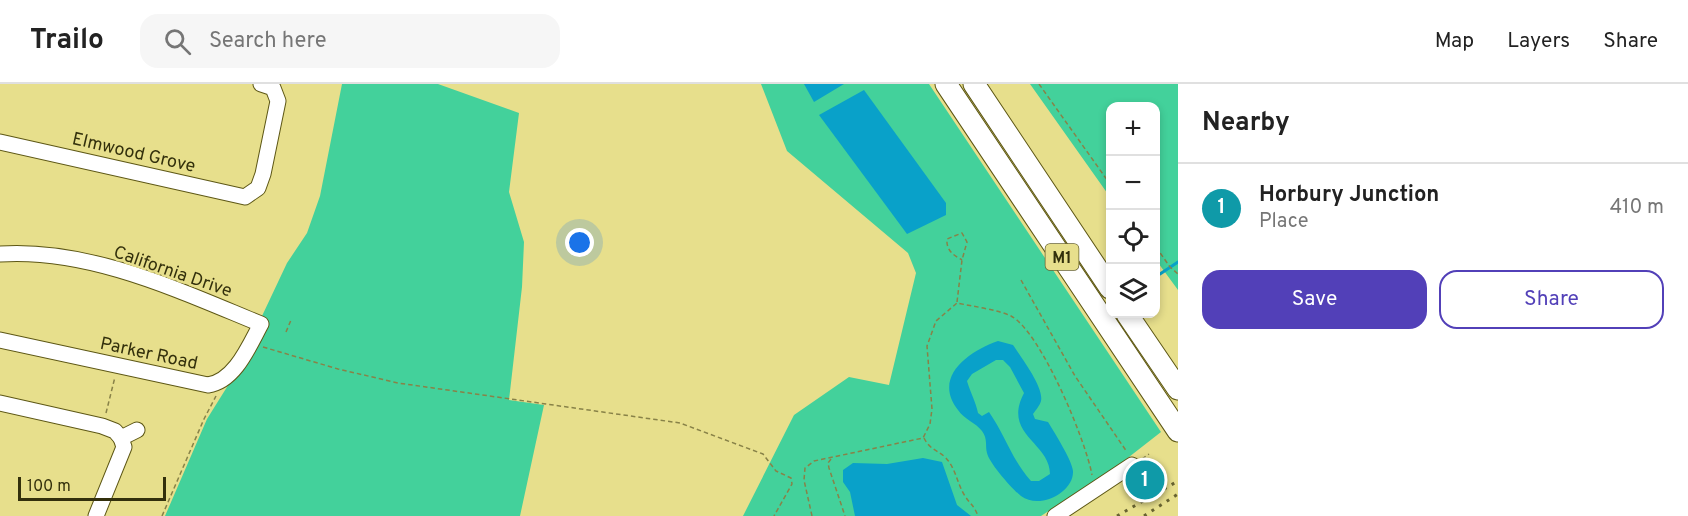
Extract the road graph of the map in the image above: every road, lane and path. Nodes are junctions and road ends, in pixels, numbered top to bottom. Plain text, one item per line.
1 (261, 84) edge
2 (946, 84) edge
3 (974, 84) edge
4 (1039, 84) edge
5 (0, 142) edge
6 (1106, 178) edge
7 (0, 254) edge
8 (1160, 254) edge
9 (962, 260) junction
10 (1178, 274) edge
11 (1021, 280) dead end
12 (1106, 282) edge
13 (957, 303) junction
14 (1130, 318) edge
15 (291, 320) dead end
16 (261, 324) joint
17 (286, 332) dead end
18 (0, 340) edge
19 (250, 344) junction
20 (118, 367) junction
21 (219, 383) junction
22 (1178, 390) edge
23 (0, 404) edge
24 (102, 426) junction
25 (137, 430) dead end
26 (1178, 430) edge
27 (121, 438) junction
28 (924, 438) junction
29 (832, 459) junction
30 (1132, 465) joint
31 (1095, 490) junction
32 (96, 516) edge
33 (162, 516) edge
34 (774, 516) edge
35 (812, 516) edge
36 (845, 516) edge
37 (978, 516) edge
38 (1055, 516) edge

1 - 5 street, Elmwood Grove
2 - 26 highway, M1
3 - 12 highway, M1
4 - 6 path
7 - 16 street, California Drive
8 - 10 path
9 - 9 path
9 - 13 path
11 - 30 path
13 - 28 path
13 - 31 path
14 - 22 highway
15 - 17 path
16 - 19 street, Parker Road
18 - 20 street, Parker Road
19 - 21 street, Parker Road
19 - 34 path
20 - 21 street, Parker Road
20 - 24 path
21 - 33 path
23 - 24 street
24 - 27 street
25 - 27 street
27 - 32 street
28 - 29 path
28 - 37 path
29 - 35 path
29 - 36 path
30 - 31 street
31 - 38 street

